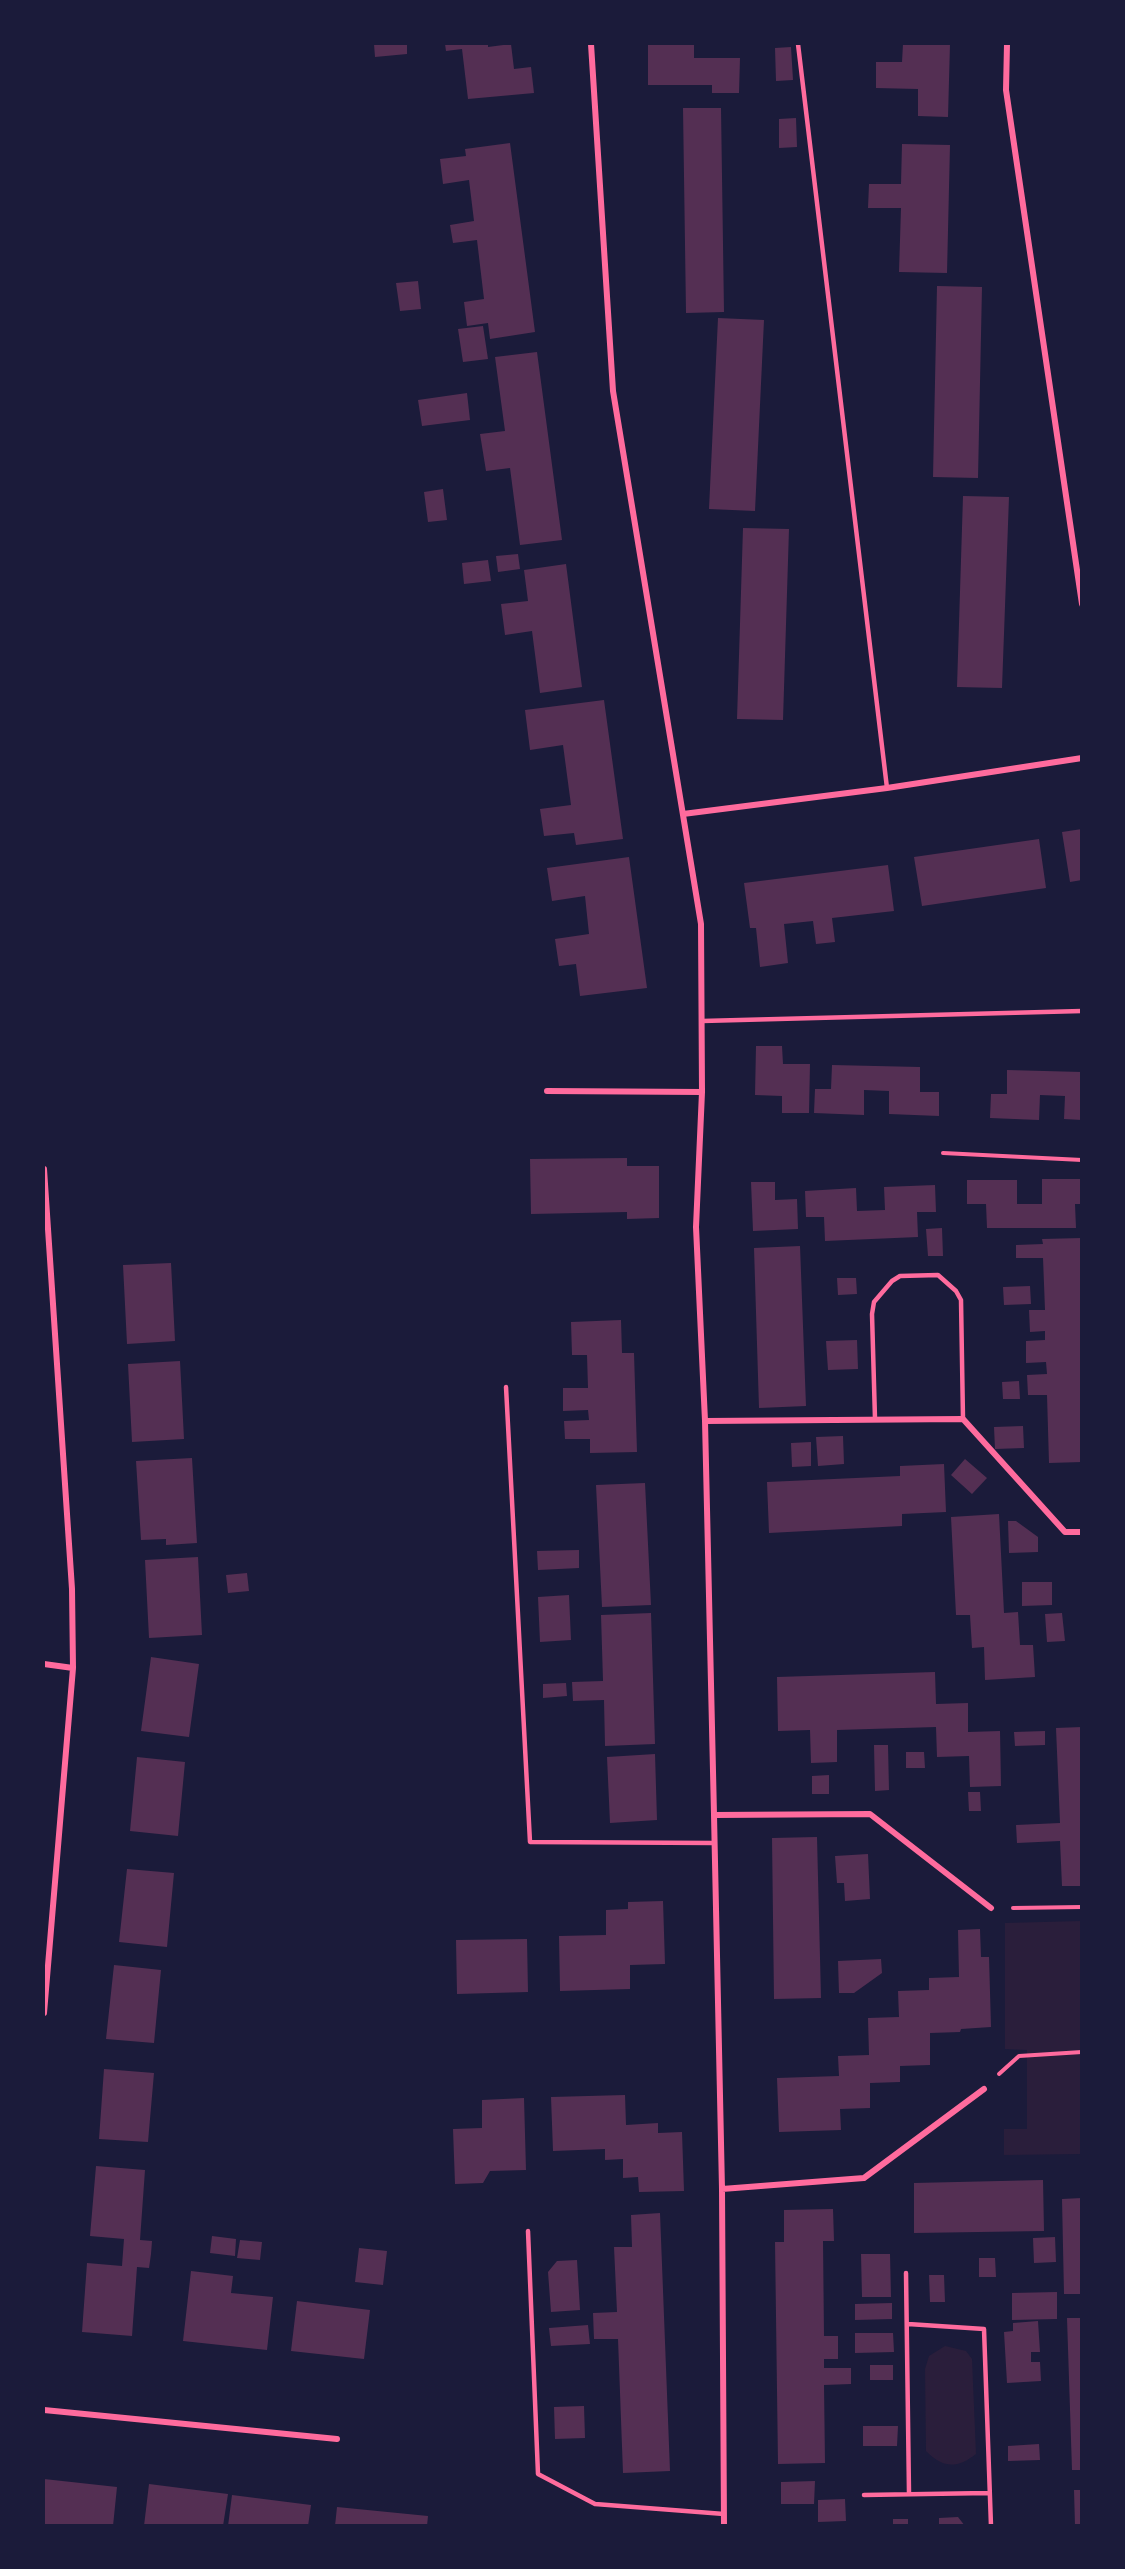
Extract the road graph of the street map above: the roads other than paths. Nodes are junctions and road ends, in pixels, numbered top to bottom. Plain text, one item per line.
1 (591, 44) edge
2 (798, 44) edge
3 (1007, 44) edge
4 (1082, 604) edge
5 (1082, 758) edge
6 (887, 788) junction
7 (683, 814) junction
8 (1082, 1011) edge
9 (702, 1021) junction
10 (547, 1091) dead end
11 (702, 1092) junction
12 (44, 1168) edge
13 (506, 1387) dead end
14 (875, 1419) junction
15 (963, 1419) junction
16 (705, 1421) junction
17 (1082, 1532) edge
18 (44, 1664) edge
19 (73, 1668) junction
20 (714, 1815) junction
21 (714, 1843) junction
22 (991, 1908) road end
23 (44, 2013) edge
24 (984, 2089) road end
25 (722, 2189) junction
26 (528, 2231) dead end
27 (906, 2273) dead end
28 (908, 2324) junction
29 (44, 2410) edge
30 (337, 2439) dead end
31 (909, 2493) junction
32 (988, 2493) junction
33 (864, 2495) dead end
34 (724, 2514) junction
35 (724, 2526) edge
36 (991, 2526) edge

1 - 7 street
2 - 6 lane
3 - 4 street
5 - 6 street
6 - 7 street
7 - 9 street
8 - 9 lane
9 - 11 street
10 - 11 street
11 - 16 street
12 - 19 street
13 - 21 lane
14 - 15 street
14 - 15 lane
14 - 16 street
15 - 17 street
16 - 20 street
18 - 19 street
19 - 23 street
20 - 21 street
20 - 22 street
21 - 25 street
24 - 25 street
25 - 34 street
26 - 34 lane
27 - 28 lane
28 - 31 lane
28 - 32 lane
29 - 30 street
31 - 32 lane
31 - 33 lane
32 - 36 lane
34 - 35 street

